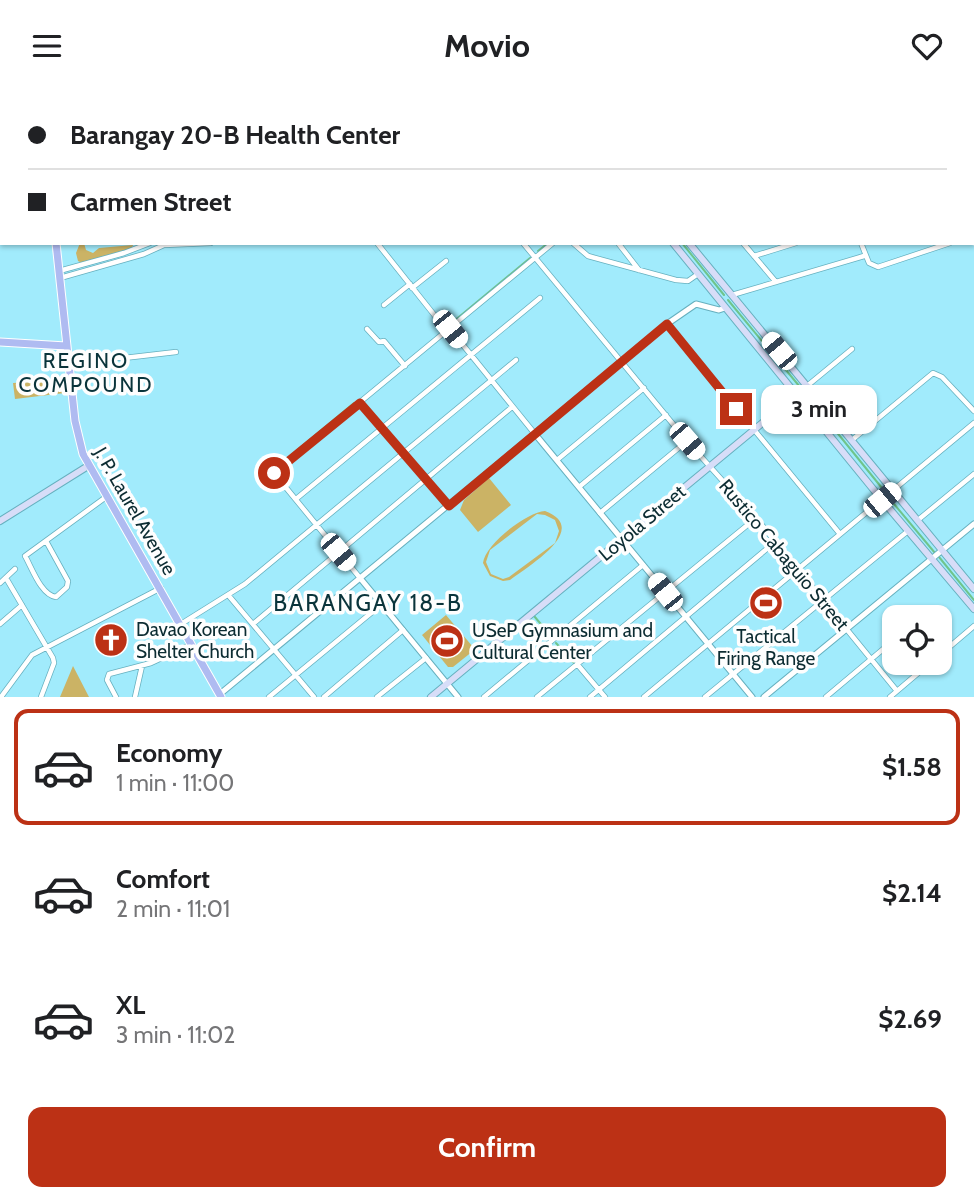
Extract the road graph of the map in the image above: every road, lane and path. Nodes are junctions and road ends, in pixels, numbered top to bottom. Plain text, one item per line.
1 (56, 245) edge
2 (145, 245) edge
3 (180, 245) edge
4 (379, 245) edge
5 (525, 245) edge
6 (551, 245) edge
7 (575, 245) edge
8 (620, 245) edge
9 (675, 245) edge
10 (691, 245) edge
11 (745, 245) edge
12 (790, 245) edge
13 (861, 245) edge
14 (944, 245) edge
15 (754, 256) junction
16 (864, 256) junction
17 (535, 258) junction
18 (446, 261) dead end
19 (639, 270) junction
20 (60, 274) junction
21 (698, 274) junction
22 (776, 282) junction
23 (411, 286) junction
24 (732, 295) junction
25 (540, 298) dead end
26 (384, 305) dead end
27 (725, 308) junction
28 (667, 324) junction
29 (367, 329) dead end
30 (449, 330) junction
31 (0, 342) edge
32 (66, 346) junction
33 (852, 349) dead end
34 (176, 352) dead end
35 (471, 356) junction
36 (68, 357) junction
37 (516, 360) dead end
38 (622, 362) junction
39 (405, 366) junction
40 (491, 381) junction
41 (807, 386) junction
42 (644, 388) junction
43 (797, 394) junction
44 (360, 403) junction
45 (512, 407) junction
46 (974, 411) edge
47 (666, 415) junction
48 (974, 423) edge
49 (382, 428) junction
50 (754, 431) junction
51 (536, 434) junction
52 (852, 440) junction
53 (687, 441) junction
54 (404, 454) junction
55 (557, 460) junction
56 (88, 466) junction
57 (710, 467) junction
58 (974, 474) edge
59 (426, 479) junction
60 (579, 487) junction
61 (894, 490) junction
62 (106, 498) junction
63 (296, 499) junction
64 (882, 500) junction
65 (449, 506) junction
66 (600, 513) junction
67 (756, 518) junction
68 (919, 520) junction
69 (0, 521) edge
70 (974, 524) edge
71 (317, 525) junction
72 (908, 531) junction
73 (840, 534) junction
74 (622, 539) junction
75 (46, 541) junction
76 (775, 542) junction
77 (943, 550) junction
78 (338, 552) junction
79 (932, 559) junction
80 (643, 565) junction
81 (15, 569) dead end
82 (797, 569) junction
83 (6, 578) junction
84 (360, 578) junction
85 (0, 583) edge
86 (160, 588) junction
87 (974, 589) edge
88 (665, 592) junction
89 (229, 596) junction
90 (824, 601) junction
91 (382, 604) junction
92 (22, 605) junction
93 (974, 609) edge
94 (686, 617) junction
95 (0, 624) edge
96 (181, 624) junction
97 (254, 624) junction
98 (974, 626) edge
99 (846, 629) junction
100 (403, 630) junction
101 (192, 644) junction
102 (708, 644) junction
103 (952, 645) edge
104 (47, 647) junction
105 (274, 648) junction
106 (882, 650) edge
107 (426, 658) junction
108 (870, 659) junction
109 (577, 664) junction
110 (142, 666) junction
111 (733, 674) junction
112 (296, 675) junction
113 (916, 675) edge
114 (447, 684) junction
115 (599, 690) junction
116 (897, 691) junction
117 (220, 695) edge
118 (1, 697) edge
119 (41, 697) edge
120 (116, 697) edge
121 (135, 697) edge
122 (269, 697) edge
123 (314, 697) edge
124 (324, 697) edge
125 (377, 697) edge
126 (431, 697) edge
127 (458, 697) edge
128 (484, 697) edge
129 (537, 697) edge
130 (590, 697) edge
131 (605, 697) edge
132 (644, 697) edge
133 (705, 697) edge
134 (752, 697) edge
135 (764, 697) edge
136 (826, 697) edge
137 (890, 697) edge

1 - 20 main road, J. P. Laurel Avenue
2 - 20 street
3 - 20 street
4 - 23 street
5 - 17 street, Rustico Cabaguio Street
6 - 17 street
7 - 19 street
8 - 19 street
9 - 21 main road
10 - 24 main road
11 - 15 street
12 - 15 street
13 - 16 street
14 - 16 street
15 - 22 street
16 - 22 street
17 - 30 street
17 - 38 street, Rustico Cabaguio Street
18 - 23 street
19 - 21 street
20 - 32 main road, J. P. Laurel Avenue
21 - 27 main road
22 - 24 street
23 - 26 street
23 - 30 street
24 - 41 main road
25 - 35 street
27 - 28 street
27 - 43 main road
28 - 38 street
28 - 50 street
29 - 39 street
30 - 35 street
30 - 39 street
31 - 32 main road
32 - 36 main road, J. P. Laurel Avenue
33 - 41 street, Loyola Street
34 - 36 street
35 - 40 street
35 - 49 street
36 - 56 main road, J. P. Laurel Avenue
37 - 40 street
38 - 42 street, Rustico Cabaguio Street
38 - 51 street
39 - 44 street
40 - 45 street
40 - 54 street
41 - 43 main road, Loyola Street
41 - 52 main road
42 - 47 street, Rustico Cabaguio Street
42 - 55 street
43 - 50 main road, Loyola Street
43 - 64 main road
44 - 49 street
44 - 63 street
45 - 51 street
45 - 59 street
46 - 52 street
47 - 53 street, Rustico Cabaguio Street
47 - 60 street
48 - 61 street
49 - 54 street
49 - 63 street
50 - 57 main road, Loyola Street
50 - 73 street
51 - 55 street
51 - 65 street
52 - 61 main road
53 - 57 street, Rustico Cabaguio Street
53 - 66 street
54 - 59 street
54 - 71 street
55 - 60 street
56 - 62 main road, J. P. Laurel Avenue
56 - 69 main road
57 - 67 street, Rustico Cabaguio Street
57 - 74 main road, Loyola Street
58 - 68 street
59 - 65 street
59 - 78 street
60 - 66 street
61 - 64 street
61 - 68 main road
62 - 75 street
62 - 86 main road, J. P. Laurel Avenue
63 - 71 street
64 - 72 main road
64 - 73 street
65 - 84 street
66 - 74 street
67 - 76 street, Rustico Cabaguio Street
67 - 88 street
68 - 77 main road
70 - 77 street
71 - 78 street
71 - 89 street
72 - 79 main road
72 - 90 street
73 - 82 street
74 - 80 street
74 - 114 main road, Loyola Street
75 - 75 street
76 - 82 street, Rustico Cabaguio Street
76 - 94 street
77 - 79 street
77 - 87 main road
78 - 84 street
78 - 97 street
79 - 93 main road
79 - 99 street
80 - 88 street
80 - 128 street
81 - 83 street
82 - 90 street, Rustico Cabaguio Street
82 - 102 street
83 - 85 street
83 - 92 street
84 - 91 street
84 - 105 street
86 - 96 main road, J. P. Laurel Avenue
86 - 104 street
88 - 94 street
88 - 109 street
89 - 96 street
89 - 97 street
90 - 99 street, Rustico Cabaguio Street
90 - 111 street
91 - 100 street
91 - 112 street
92 - 95 street
92 - 104 street
94 - 102 street
94 - 115 street
96 - 101 main road, J. P. Laurel Avenue
97 - 105 street
98 - 103 street
99 - 108 street, Rustico Cabaguio Street
99 - 135 street
100 - 107 street
100 - 124 street
101 - 110 street
101 - 117 main road, J. P. Laurel Avenue
102 - 111 street
102 - 132 street
104 - 118 street
104 - 119 street
105 - 112 street
105 - 117 street
106 - 108 street
107 - 114 street
107 - 125 street
108 - 116 street, Rustico Cabaguio Street
108 - 136 street
109 - 115 street
109 - 129 street
110 - 120 street
110 - 121 street
111 - 133 street
111 - 134 street
112 - 122 street
112 - 123 street
113 - 116 street
114 - 126 main road, Loyola Street
114 - 127 street
115 - 130 street
115 - 131 street
116 - 137 street

